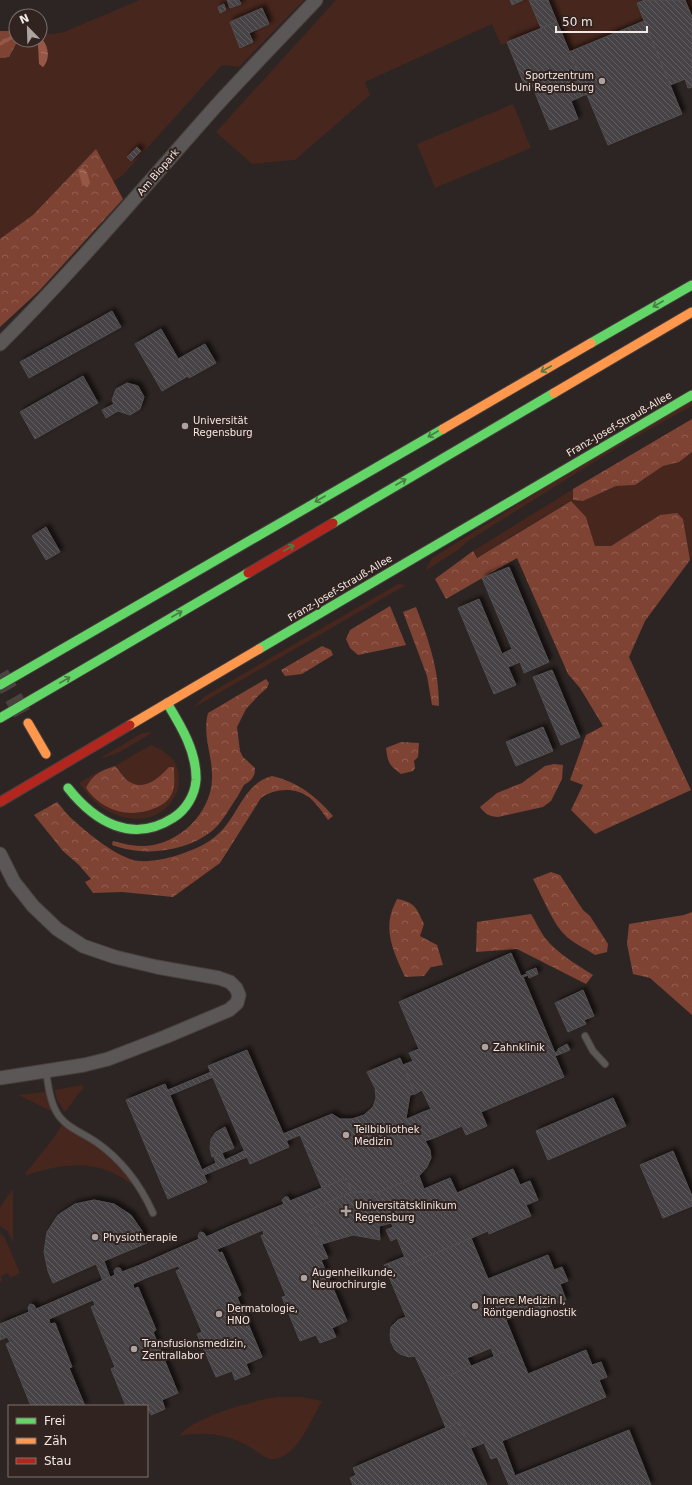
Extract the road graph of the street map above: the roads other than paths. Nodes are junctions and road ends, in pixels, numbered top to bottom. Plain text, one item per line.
1 (316, 0) edge
2 (692, 285) edge
3 (692, 312) edge
4 (0, 344) edge
5 (692, 395) edge
6 (0, 685) edge
7 (167, 703) junction
8 (0, 718) edge
9 (28, 723) tunnel mouth
10 (46, 754) dead end
11 (68, 788) dead end
12 (0, 802) edge
13 (0, 854) edge
14 (585, 1036) dead end
15 (605, 1064) dead end
16 (46, 1071) junction
17 (0, 1078) edge
18 (153, 1213) dead end

1 - 4 street, Am Biopark
2 -> 6 main road
8 -> 3 main road
5 - 7 main road, Franz-Josef-Strauß-Allee
7 - 11 main road
7 - 12 main road, Franz-Josef-Strauß-Allee
9 - 10 main road
13 - 16 street
14 - 15 lane
16 - 17 street
16 - 18 lane

